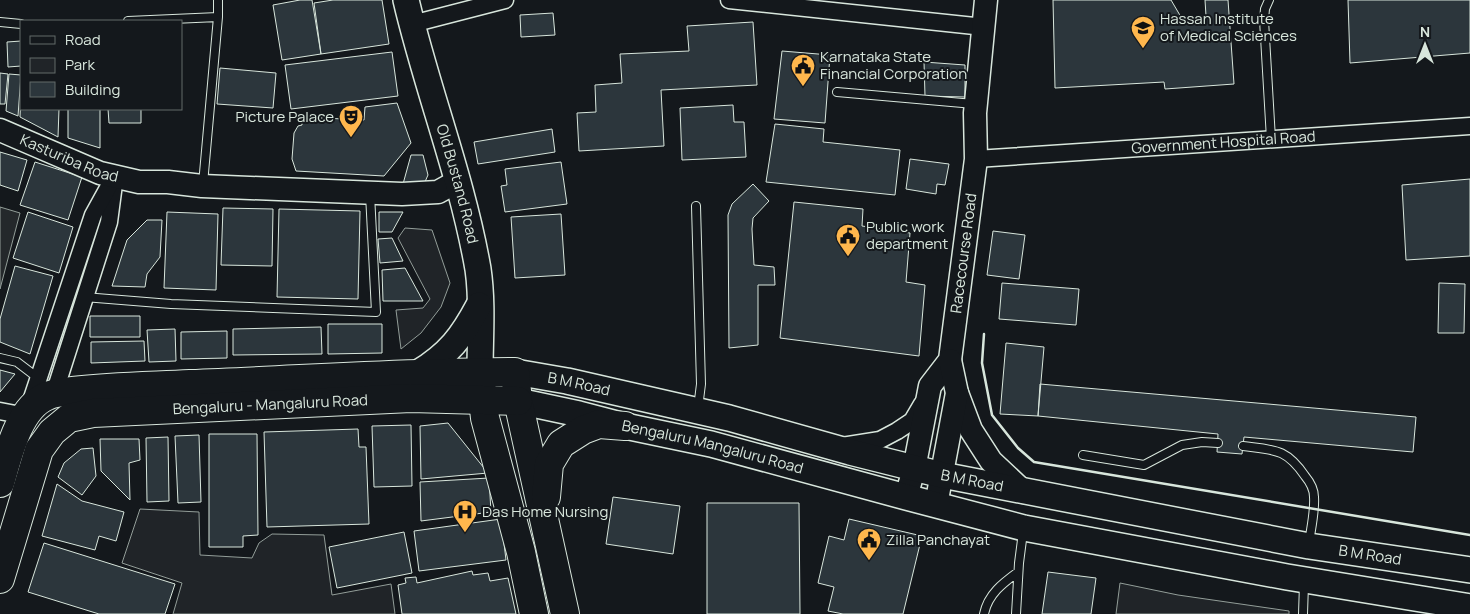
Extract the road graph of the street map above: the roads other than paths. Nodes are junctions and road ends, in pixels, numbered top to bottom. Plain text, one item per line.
1 (218, 0) edge
2 (406, 0) edge
3 (505, 0) edge
4 (729, 0) edge
5 (986, 0) edge
6 (1269, 0) edge
7 (218, 17) junction
8 (150, 20) edge
9 (0, 22) edge
10 (20, 24) edge
11 (412, 24) junction
12 (984, 27) junction
13 (837, 92) dead end
14 (976, 104) junction
15 (1470, 126) edge
16 (0, 130) edge
17 (1271, 139) junction
18 (976, 159) junction
19 (114, 177) junction
20 (458, 181) junction
21 (202, 186) junction
22 (370, 194) junction
23 (696, 206) dead end
24 (84, 297) junction
25 (480, 302) junction
26 (0, 358) edge
27 (950, 360) junction
28 (480, 372) junction
29 (515, 372) junction
30 (418, 373) junction
31 (46, 386) junction
32 (930, 386) junction
33 (957, 393) junction
34 (482, 400) junction
35 (518, 401) junction
36 (698, 411) junction
37 (14, 420) edge
38 (625, 426) junction
39 (52, 432) junction
40 (1218, 443) dead end
41 (1243, 446) dead end
42 (834, 448) junction
43 (1083, 455) dead end
44 (914, 469) junction
45 (942, 475) junction
46 (0, 483) edge
47 (1024, 492) junction
48 (906, 497) junction
49 (936, 504) junction
50 (1024, 528) junction
51 (546, 530) junction
52 (1301, 544) junction
53 (1470, 570) edge
54 (1018, 572) junction
55 (0, 578) edge
56 (1296, 579) junction
57 (1468, 608) edge
58 (534, 614) edge
59 (565, 614) edge
60 (984, 614) edge
61 (1016, 614) edge
62 (1303, 614) edge

1 - 7 lane
2 - 11 main road, Old Bustand Road
3 - 11 street
4 - 12 street
5 - 12 street, Racecourse Road
6 - 17 lane
7 - 8 lane
7 - 21 lane
9 - 10 lane
11 - 20 main road, Old Bustand Road
12 - 14 street, Racecourse Road
13 - 14 lane
14 - 18 street, Racecourse Road
15 - 17 street, Government Hospital Road
16 - 19 street, Kasturiba Road
17 - 18 street, Government Hospital Road
18 - 27 street, Racecourse Road
19 - 21 street, Kasturiba Road
19 - 24 street
19 - 31 street
20 - 22 street, Kasturiba Road
20 - 25 main road, Old Bustand Road
21 - 22 street, Kasturiba Road
22 - 24 lane
23 - 36 lane
24 - 31 street
25 - 28 main road, Old Bustand Road
25 - 30 main road
26 - 31 lane
27 - 32 street
27 - 33 street
28 - 29 highway, B M Road
28 - 30 highway, Bengaluru - Mangaluru Road
28 - 34 highway
29 - 35 highway
29 - 36 main road, B M Road
30 - 31 highway, Bengaluru - Mangaluru Road
31 - 37 highway
32 - 42 street
32 - 44 street
33 - 45 street
33 - 47 street
34 - 35 highway, Bengaluru - Mangaluru Road
34 - 39 highway, Bengaluru - Mangaluru Road
34 - 58 highway
35 - 38 main road, Bengaluru Mangaluru Road
35 - 51 highway
36 - 42 main road, B M Road
37 - 39 highway
37 - 46 highway
38 - 48 main road, Bengaluru Mangaluru Road
38 - 51 highway
39 - 55 highway, Bengaluru - Mangaluru Road
40 - 43 lane
41 - 52 lane
42 - 44 main road, B M Road
44 - 45 main road, B M Road
44 - 48 street
45 - 47 main road, B M Road
45 - 49 street
47 - 52 main road, B M Road
48 - 49 main road, B M Road
49 - 50 main road, B M Road
50 - 54 lane
50 - 56 main road, B M Road
51 - 59 highway
52 - 53 main road, B M Road
52 - 56 main road
54 - 60 lane
54 - 61 lane
56 - 57 main road, B M Road
56 - 62 lane

